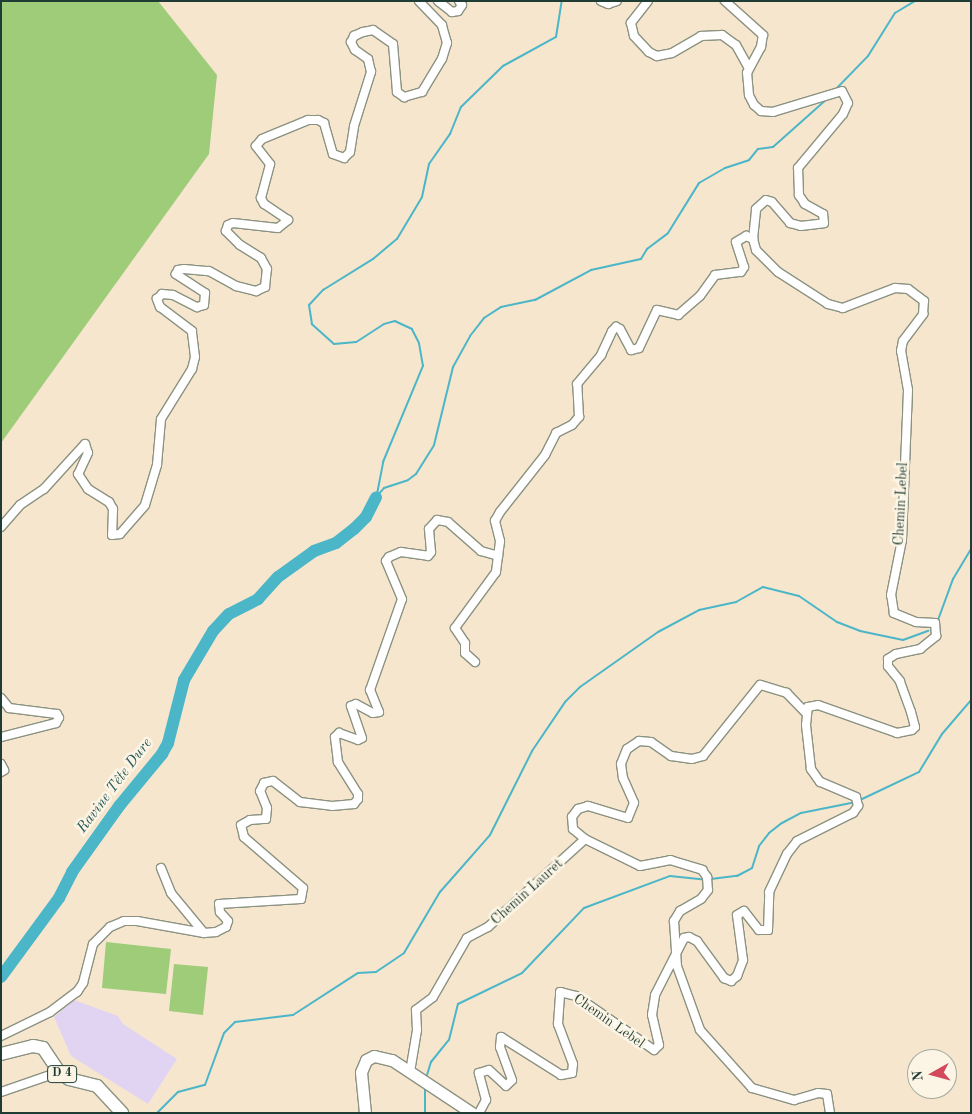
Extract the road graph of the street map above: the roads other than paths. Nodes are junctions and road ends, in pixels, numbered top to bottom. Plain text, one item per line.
1 (419, 1) edge
2 (438, 1) edge
3 (459, 1) edge
4 (601, 1) edge
5 (617, 1) edge
6 (648, 1) edge
7 (726, 1) edge
8 (749, 68) junction
9 (753, 239) junction
10 (1, 527) edge
11 (498, 556) junction
12 (475, 662) dead end
13 (1, 698) edge
14 (806, 713) junction
15 (1, 737) edge
16 (1, 764) edge
17 (1, 772) edge
18 (585, 839) junction
19 (162, 868) dead end
20 (204, 933) junction
21 (674, 954) junction
22 (1, 1036) edge
23 (1, 1054) edge
24 (59, 1072) junction
25 (410, 1072) junction
26 (1, 1092) edge
27 (122, 1113) edge
28 (365, 1113) edge
29 (472, 1113) edge
30 (479, 1113) edge
31 (830, 1113) edge

1 - 10 street
2 - 3 street
4 - 5 street
6 - 8 street
7 - 8 street
8 - 9 street
9 - 11 street
9 - 14 street, Chemin Lebel
11 - 12 street
11 - 20 street
13 - 15 street
14 - 18 street
14 - 21 street, Chemin Lebel
16 - 17 street
18 - 21 street
18 - 25 street, Chemin Lauret
19 - 20 street
20 - 22 street
21 - 30 street, Chemin Lebel
21 - 31 street
23 - 24 main road, D 4
24 - 26 street
24 - 27 main road, D 4
25 - 28 main road
25 - 29 main road

